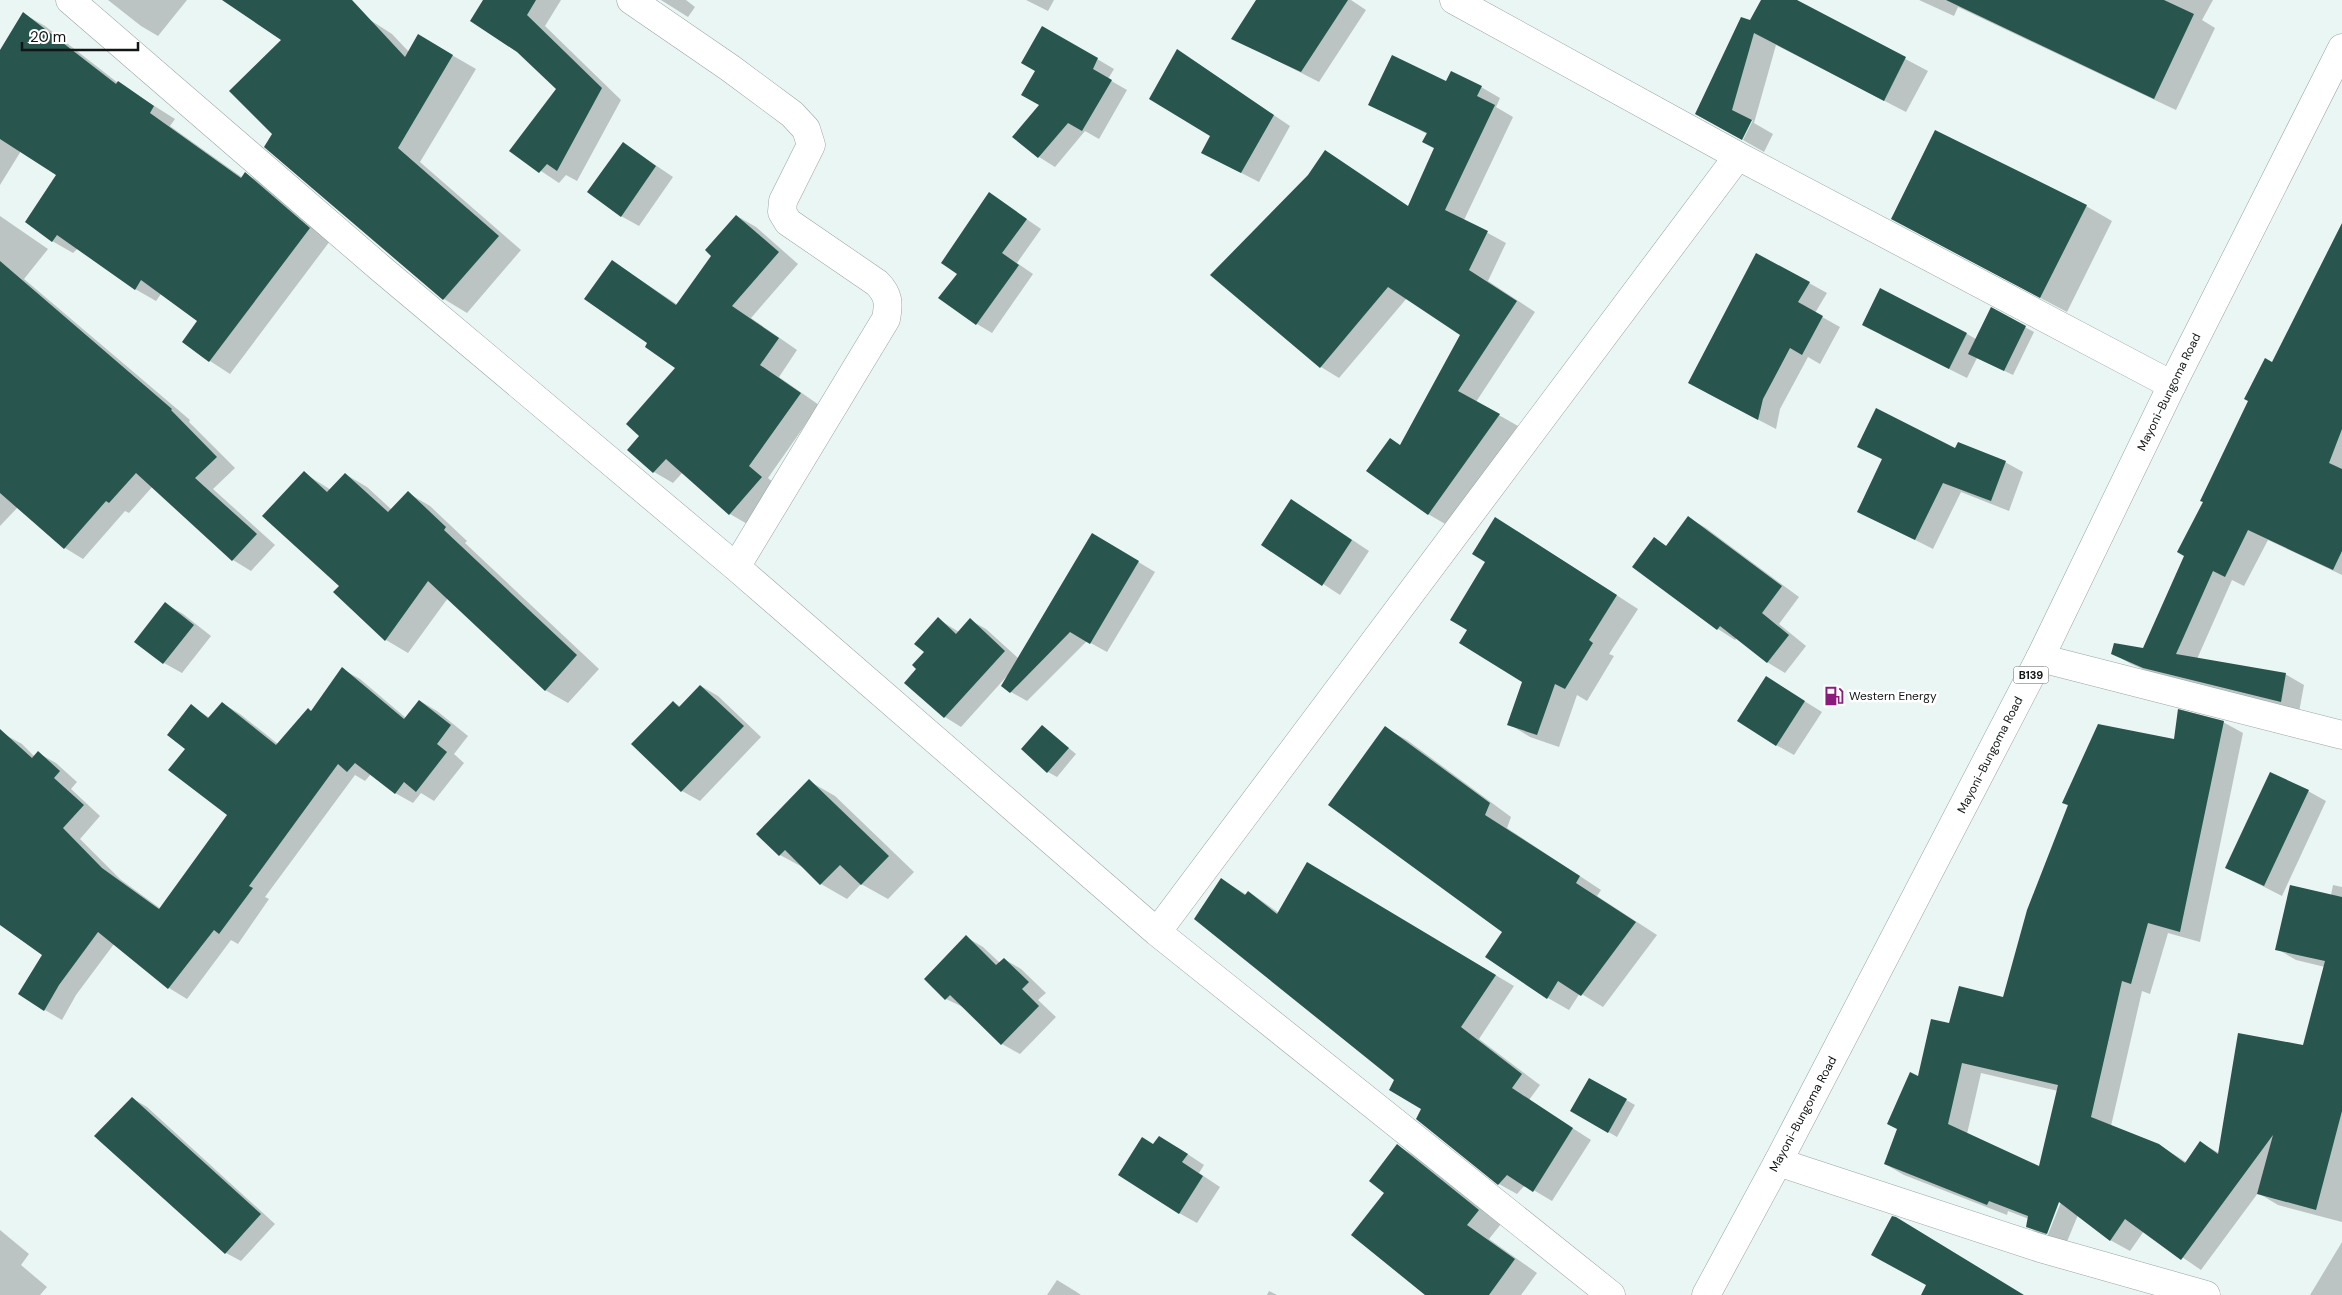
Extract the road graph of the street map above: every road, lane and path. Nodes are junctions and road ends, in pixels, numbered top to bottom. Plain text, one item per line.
1 (70, 0) edge
2 (631, 0) edge
3 (1454, 0) edge
4 (2342, 48) edge
5 (1738, 156) junction
6 (2172, 385) junction
7 (736, 567) junction
8 (2040, 658) junction
9 (2342, 735) edge
10 (1157, 932) junction
11 (1778, 1162) junction
12 (1611, 1295) edge
13 (1706, 1295) edge
14 (2206, 1295) edge

1 - 7 street
2 - 7 street
3 - 5 street
4 - 6 street, Mayoni-Bungoma Road / B139
5 - 6 street
5 - 10 street
6 - 8 street, Mayoni-Bungoma Road / B139
7 - 10 street
8 - 9 street
8 - 11 street, Mayoni-Bungoma Road / B139
10 - 12 street
11 - 13 street, Mayoni-Bungoma Road / B139
11 - 14 street

